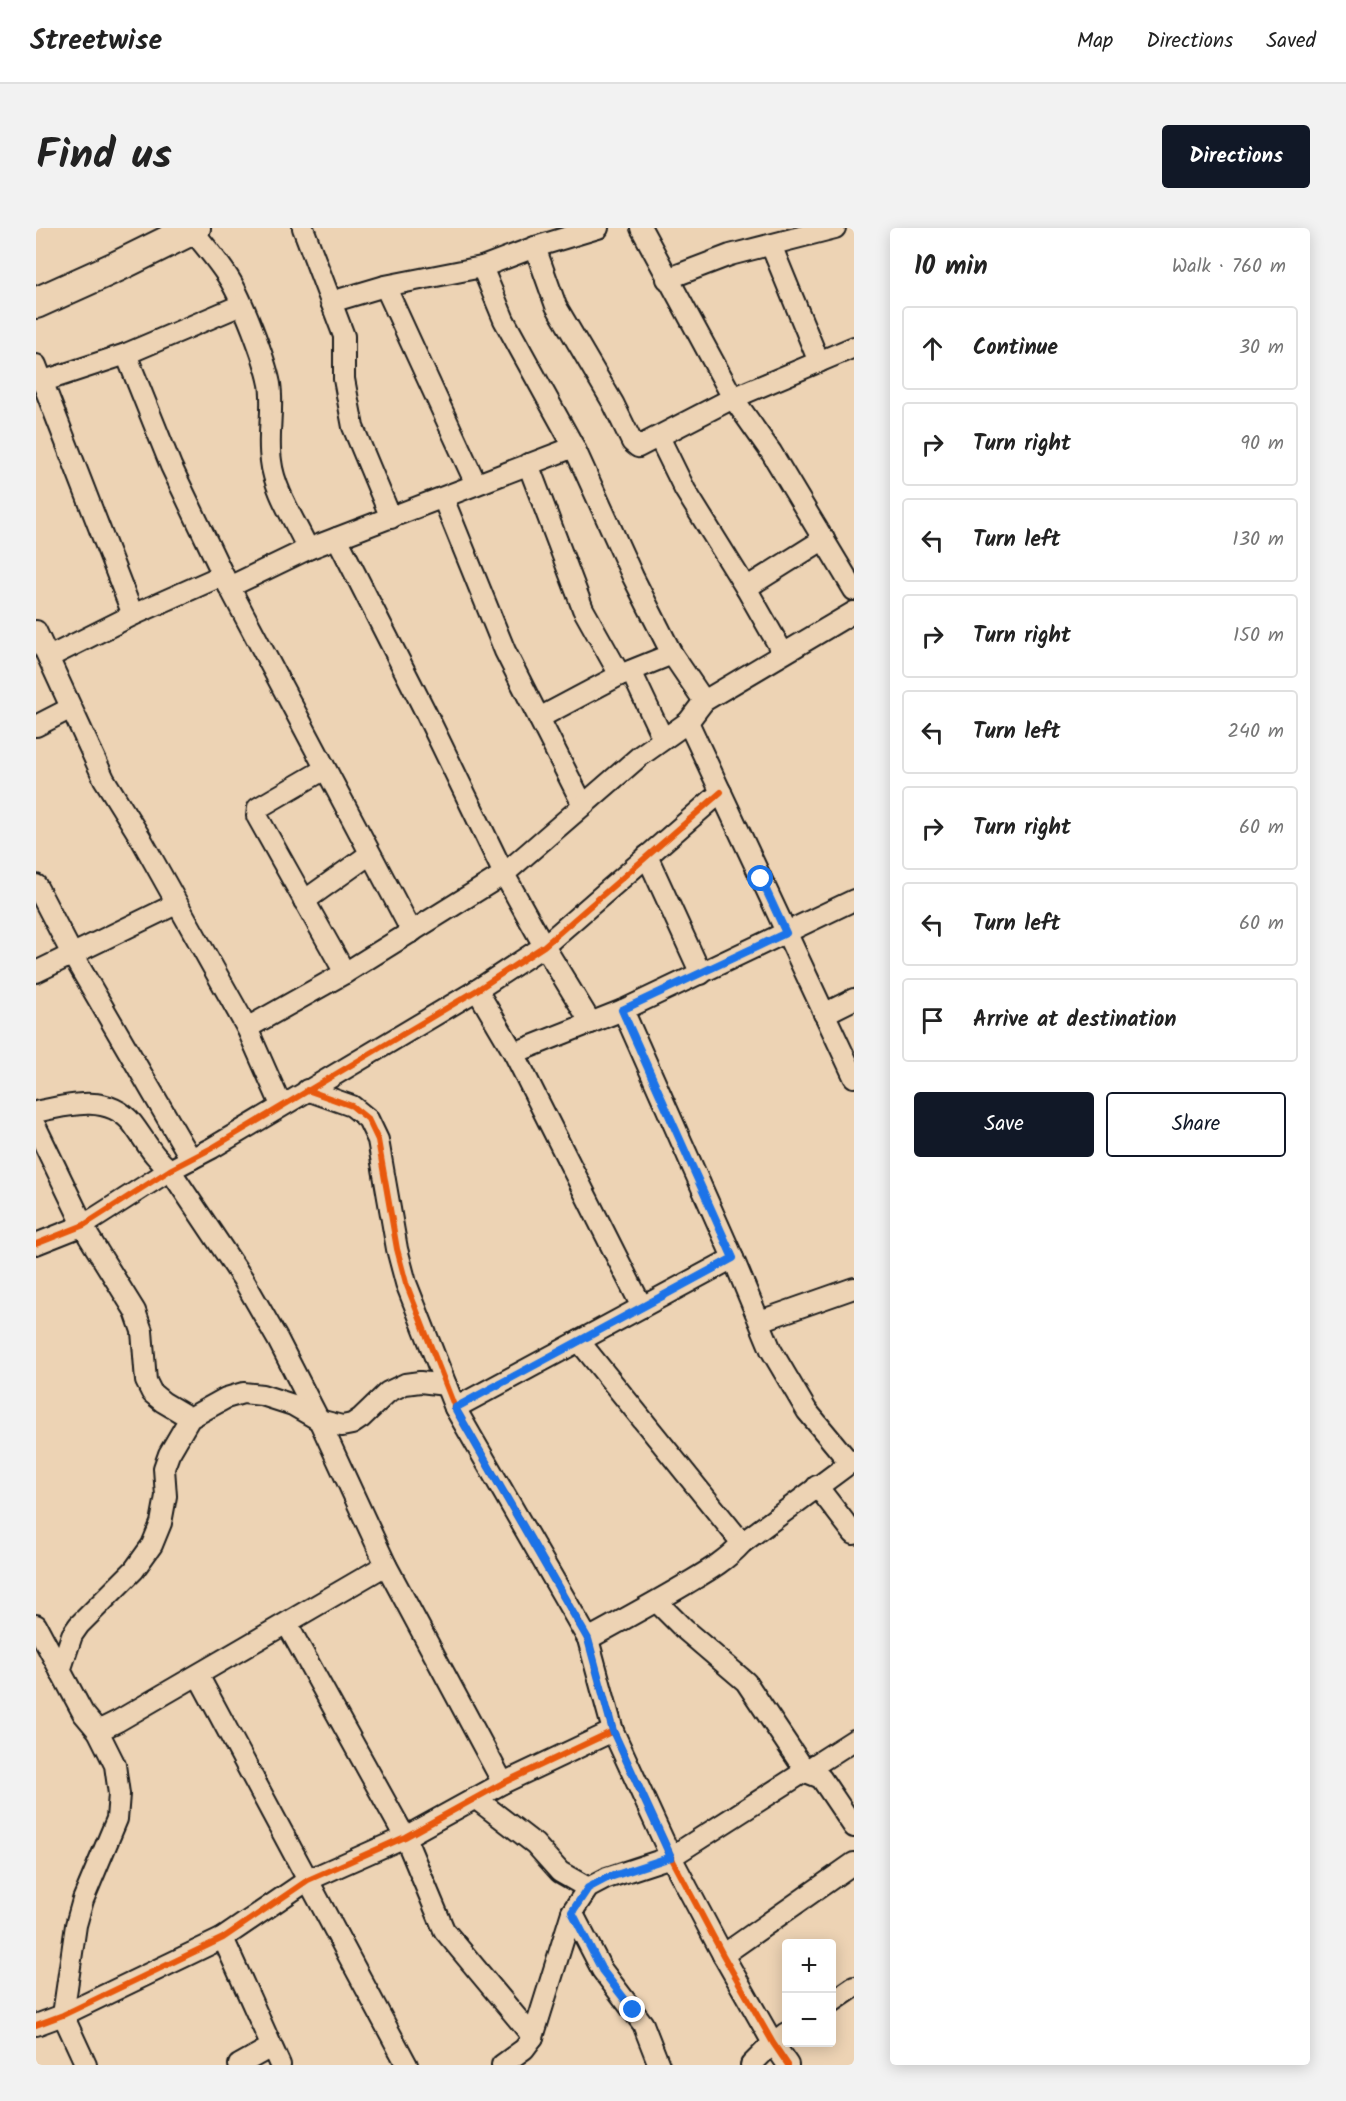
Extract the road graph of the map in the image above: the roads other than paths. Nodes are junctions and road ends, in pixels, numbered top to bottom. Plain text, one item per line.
1 (303, 228) edge
2 (598, 228) edge
3 (641, 228) edge
4 (835, 228) edge
5 (194, 229) edge
6 (771, 245) junction
7 (535, 247) junction
8 (482, 267) junction
9 (667, 279) junction
10 (385, 286) junction
11 (331, 302) junction
12 (36, 303) edge
13 (242, 305) junction
14 (854, 347) edge
15 (126, 354) junction
16 (819, 362) junction
17 (39, 374) edge
18 (733, 398) junction
19 (659, 437) junction
20 (574, 447) junction
21 (528, 464) junction
22 (477, 484) junction
23 (443, 498) junction
24 (391, 518) junction
25 (337, 538) junction
26 (824, 539) junction
27 (308, 549) junction
28 (226, 581) junction
29 (746, 588) junction
30 (854, 590) edge
31 (854, 612) edge
32 (133, 615) junction
33 (36, 631) edge
34 (783, 653) junction
35 (672, 654) junction
36 (49, 657) junction
37 (625, 673) junction
38 (704, 701) junction
39 (71, 708) junction
40 (539, 718) junction
41 (688, 722) junction
42 (36, 726) edge
43 (663, 739) junction
44 (325, 769) junction
45 (721, 792) junction
46 (583, 805) junction
47 (370, 854) junction
48 (647, 856) junction
49 (504, 874) junction
50 (36, 885) edge
51 (854, 900) edge
52 (303, 901) junction
53 (176, 904) junction
54 (412, 932) junction
55 (786, 933) junction
56 (544, 946) junction
57 (72, 954) junction
58 (36, 972) edge
59 (345, 973) junction
60 (701, 974) junction
61 (477, 990) junction
62 (854, 999) edge
63 (622, 1010) junction
64 (824, 1014) junction
65 (591, 1023) junction
66 (247, 1028) junction
67 (514, 1053) junction
68 (854, 1077) edge
69 (307, 1090) junction
70 (282, 1105) junction
71 (36, 1112) edge
72 (36, 1127) edge
73 (191, 1159) junction
74 (170, 1170) junction
75 (84, 1225) junction
76 (36, 1244) edge
77 (733, 1258) junction
78 (854, 1288) edge
79 (642, 1307) junction
80 (759, 1321) junction
81 (579, 1341) junction
82 (446, 1385) junction
83 (455, 1408) junction
84 (190, 1418) junction
85 (319, 1420) junction
86 (852, 1461) edge
87 (817, 1486) junction
88 (854, 1534) edge
89 (742, 1543) junction
90 (386, 1565) junction
91 (657, 1602) junction
92 (287, 1624) junction
93 (36, 1625) edge
94 (588, 1639) junction
95 (60, 1671) junction
96 (198, 1675) junction
97 (98, 1731) junction
98 (613, 1731) junction
99 (854, 1740) edge
100 (806, 1772) junction
101 (503, 1783) junction
102 (475, 1798) junction
103 (854, 1827) edge
104 (405, 1837) junction
105 (671, 1857) junction
106 (854, 1863) edge
107 (308, 1880) junction
108 (588, 1888) junction
109 (572, 1912) junction
110 (223, 1938) junction
111 (723, 1954) junction
112 (854, 1987) edge
113 (836, 1999) edge
114 (63, 2015) junction
115 (36, 2025) edge
116 (533, 2037) junction
117 (780, 2038) edge
118 (272, 2047) junction
119 (86, 2065) edge
120 (239, 2065) edge
121 (280, 2065) edge
122 (407, 2065) edge
123 (502, 2065) edge
124 (659, 2065) edge
125 (750, 2065) edge
126 (788, 2065) edge

1 - 11 street
2 - 7 street
3 - 9 street
4 - 6 street
5 - 12 highway
5 - 13 street
6 - 9 street
6 - 16 street
7 - 8 street
7 - 19 street
8 - 10 street
8 - 20 street
9 - 18 street
10 - 11 street
10 - 22 street
11 - 24 street
13 - 15 street
13 - 27 street
14 - 16 street
15 - 17 street
15 - 28 street
16 - 18 street
17 - 32 street
18 - 19 street
18 - 26 street
19 - 29 street
20 - 21 street
20 - 35 street
21 - 22 street
21 - 37 street
22 - 23 street
23 - 24 street
23 - 40 street
24 - 25 street
25 - 27 street
25 - 49 street
26 - 29 street
26 - 30 street
27 - 28 street
28 - 32 street
28 - 44 street
29 - 34 street
31 - 34 street
32 - 36 street
33 - 36 street
34 - 38 street
35 - 37 street
35 - 38 street
36 - 39 street
37 - 40 street
37 - 43 street
38 - 41 street
39 - 42 street
39 - 53 street
40 - 46 street
41 - 43 street
41 - 45 street
43 - 46 street
44 - 47 street
44 - 52 street
45 - 48 street
45 - 55 street
46 - 49 street
47 - 52 street
47 - 54 street
48 - 56 street
48 - 60 street
49 - 54 street
49 - 56 street
50 - 57 street
51 - 55 street
52 - 59 street
53 - 57 street
53 - 66 street
54 - 59 street
55 - 60 street
55 - 64 street
56 - 61 street
56 - 65 street
57 - 58 street
57 - 73 street
59 - 66 street
60 - 63 street
61 - 67 street
61 - 69 street
62 - 64 street
63 - 65 street
63 - 77 street
64 - 68 street
65 - 67 street
66 - 70 street
67 - 79 street
69 - 70 street
69 - 82 street
70 - 73 street
71 - 74 street
72 - 75 street
73 - 74 street
74 - 75 street
74 - 85 street
75 - 76 street
75 - 84 street
77 - 79 street
77 - 80 street
78 - 80 street
79 - 81 street
80 - 86 street
81 - 83 street
81 - 89 street
82 - 83 street
82 - 85 street
83 - 94 street
84 - 85 street
84 - 95 street
85 - 90 street
86 - 87 street
87 - 88 street
87 - 89 street
89 - 91 street
90 - 92 street
90 - 101 street
91 - 94 street
91 - 100 street
92 - 96 street
92 - 104 street
93 - 95 street
94 - 98 street
95 - 97 street
96 - 97 street
96 - 107 street
97 - 114 street
98 - 101 street
98 - 105 street
99 - 100 street
100 - 103 street
100 - 105 street
101 - 102 street
102 - 104 street
102 - 108 street
104 - 107 street
104 - 116 street
105 - 108 street
105 - 111 street
106 - 111 street
107 - 110 street
107 - 122 street
108 - 109 street
109 - 116 street
109 - 124 street
110 - 114 street
110 - 118 street
111 - 117 street
112 - 113 street
114 - 115 street
114 - 119 street
116 - 123 street
117 - 125 street
117 - 126 street
118 - 120 street
118 - 121 street

